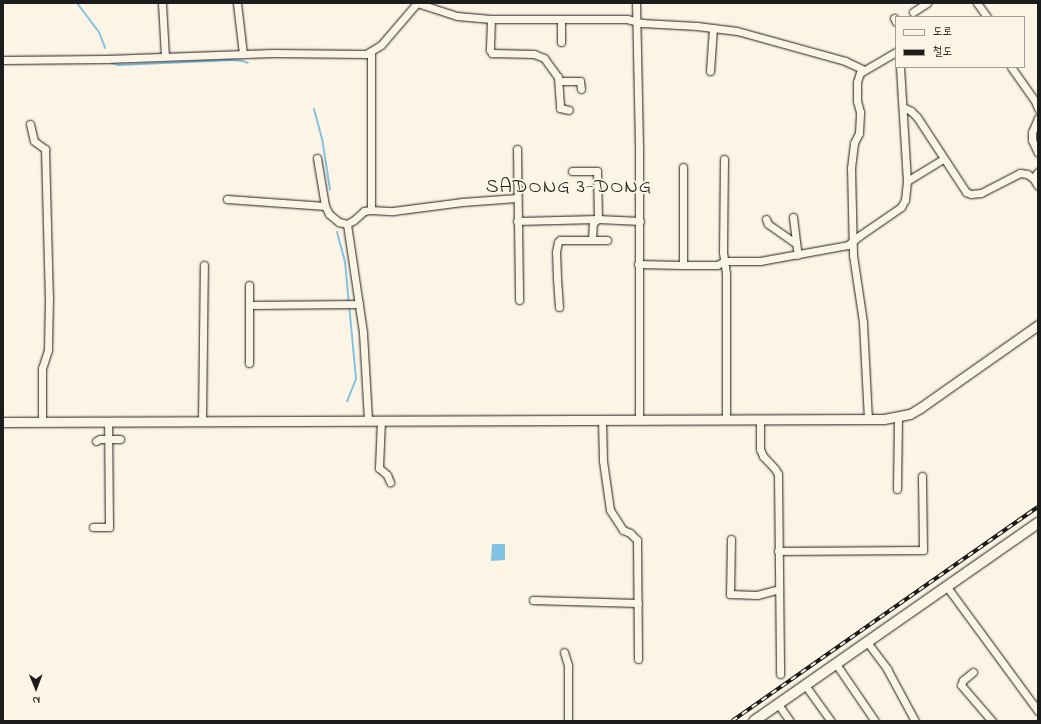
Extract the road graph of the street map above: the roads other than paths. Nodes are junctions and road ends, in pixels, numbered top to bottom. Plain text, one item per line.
1 (162, 3) edge
2 (237, 3) edge
3 (636, 3) edge
4 (927, 3) edge
5 (977, 3) edge
6 (913, 12) dead end
7 (986, 16) edge
8 (491, 19) junction
9 (561, 19) junction
10 (636, 20) junction
11 (713, 28) junction
12 (562, 42) dead end
13 (371, 53) junction
14 (895, 53) edge
15 (243, 54) junction
16 (165, 56) junction
17 (3, 60) edge
18 (900, 68) edge
19 (1012, 68) edge
20 (864, 70) junction
21 (710, 71) dead end
22 (559, 81) junction
23 (580, 89) dead end
24 (903, 107) junction
25 (1038, 108) edge
26 (569, 110) dead end
27 (1038, 118) edge
28 (30, 124) dead end
29 (517, 149) dead end
30 (1038, 153) edge
31 (317, 158) dead end
32 (724, 159) dead end
33 (943, 159) junction
34 (683, 167) dead end
35 (572, 171) dead end
36 (1038, 172) edge
37 (1033, 178) junction
38 (907, 181) junction
39 (1038, 186) edge
40 (517, 198) junction
41 (227, 199) dead end
42 (324, 206) junction
43 (371, 210) junction
44 (793, 217) dead end
45 (598, 219) junction
46 (766, 219) dead end
47 (517, 221) junction
48 (640, 221) junction
49 (347, 224) junction
50 (592, 240) junction
51 (608, 240) dead end
52 (854, 241) junction
53 (795, 243) junction
54 (798, 255) junction
55 (724, 261) junction
56 (638, 264) junction
57 (204, 265) dead end
58 (683, 265) junction
59 (249, 285) dead end
60 (519, 300) dead end
61 (249, 305) junction
62 (353, 305) junction
63 (559, 307) dead end
64 (1038, 325) edge
65 (249, 363) dead end
66 (898, 416) junction
67 (760, 419) junction
68 (868, 419) junction
69 (368, 420) junction
70 (381, 420) junction
71 (602, 420) junction
72 (639, 420) junction
73 (726, 420) junction
74 (202, 421) junction
75 (3, 422) edge
76 (42, 422) junction
77 (108, 422) junction
78 (108, 439) junction
79 (120, 440) dead end
80 (96, 441) dead end
81 (922, 476) dead end
82 (390, 482) dead end
83 (897, 489) dead end
84 (1038, 523) edge
85 (93, 527) dead end
86 (731, 539) dead end
87 (778, 551) junction
88 (947, 587) junction
89 (779, 590) junction
90 (533, 600) dead end
91 (638, 603) junction
92 (867, 642) junction
93 (564, 652) dead end
94 (638, 659) dead end
95 (836, 664) junction
96 (973, 672) dead end
97 (780, 674) dead end
98 (805, 685) junction
99 (778, 704) junction
100 (1038, 711) edge
101 (568, 721) edge
102 (754, 721) edge
103 (790, 721) edge
104 (831, 721) edge
105 (875, 721) edge
106 (914, 721) edge
107 (992, 721) edge

1 - 16 street
2 - 15 street
3 - 10 street
4 - 6 street
5 - 7 street
8 - 9 street
8 - 13 street
8 - 22 street
9 - 10 street
9 - 12 street
10 - 11 street
10 - 48 street
11 - 20 street
11 - 21 street
13 - 15 street
13 - 43 street
14 - 20 street
15 - 16 street
16 - 17 street
18 - 24 street
19 - 25 street
20 - 52 street
22 - 23 street
22 - 26 street
24 - 33 street
24 - 38 street
27 - 30 street
28 - 76 street
29 - 40 street
31 - 42 street
32 - 55 street
33 - 37 street
33 - 38 street
34 - 58 street
35 - 45 street
36 - 37 street
37 - 39 street
38 - 52 street
40 - 43 street
40 - 47 street
41 - 42 street
42 - 49 street
43 - 49 street
44 - 53 street
45 - 47 street
45 - 48 street
45 - 50 street
46 - 53 street
47 - 60 street
48 - 56 street
49 - 62 street
50 - 51 street
50 - 63 street
52 - 54 street
52 - 68 street
53 - 54 street
54 - 55 street
55 - 58 street
55 - 73 street
56 - 58 street
56 - 72 street
57 - 74 street
59 - 61 street
61 - 62 street
61 - 65 street
62 - 69 street
64 - 66 street
66 - 68 street
66 - 83 street
67 - 68 street
67 - 73 street
67 - 87 street
69 - 70 street
69 - 74 street
70 - 71 street
70 - 82 street
71 - 72 street
71 - 91 street
72 - 73 street
74 - 77 street
75 - 76 street
76 - 77 street
77 - 78 street
78 - 79 street
78 - 80 street
78 - 85 street
81 - 87 street
84 - 88 main road
86 - 89 street
87 - 89 street
88 - 92 main road
88 - 100 street
89 - 97 street
90 - 91 street
91 - 94 street
92 - 95 main road
92 - 106 street
93 - 101 street
95 - 98 main road
95 - 105 street
96 - 107 street
98 - 99 main road
98 - 104 street
99 - 102 main road
99 - 103 street

